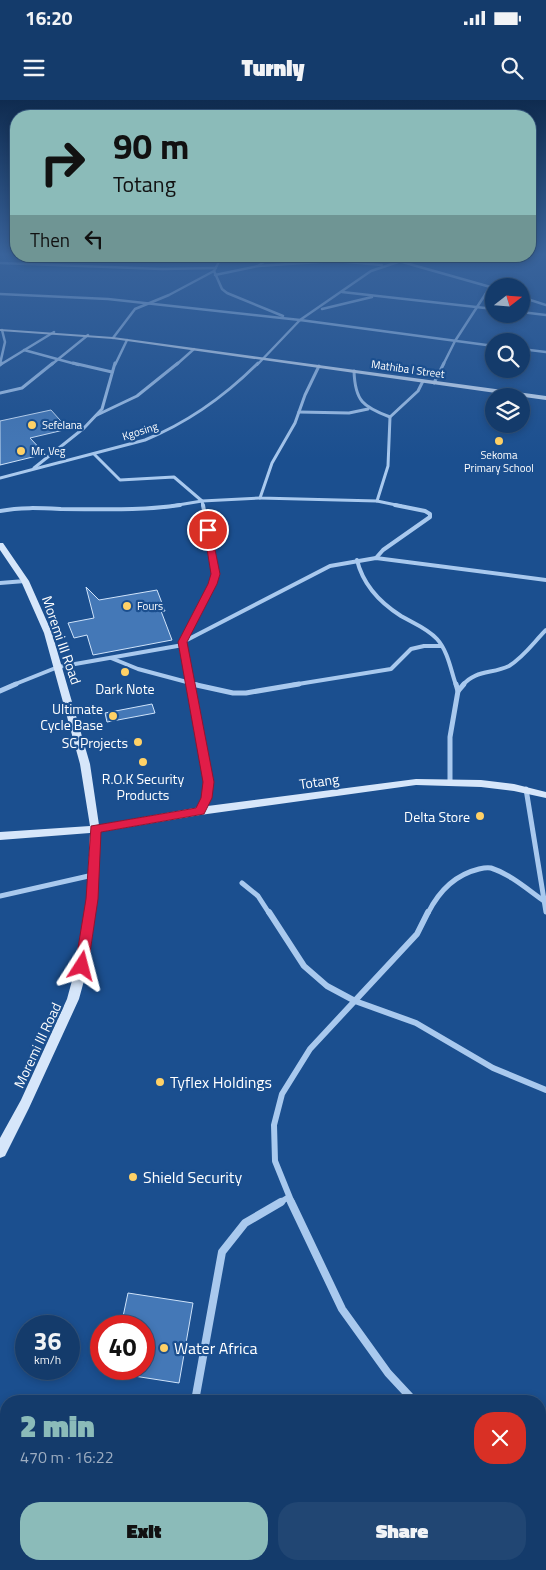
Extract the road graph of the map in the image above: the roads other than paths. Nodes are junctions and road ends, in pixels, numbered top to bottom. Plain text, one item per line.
1 (124, 322) edge
2 (299, 322) edge
3 (312, 322) edge
4 (468, 322) edge
5 (1, 330) edge
6 (54, 332) junction
7 (88, 335) junction
8 (113, 338) junction
9 (127, 340) junction
10 (456, 340) junction
11 (485, 345) edge
12 (194, 349) junction
13 (24, 350) junction
14 (530, 350) edge
15 (546, 352) edge
16 (265, 359) junction
17 (58, 360) junction
18 (0, 365) edge
19 (319, 366) junction
20 (354, 371) junction
21 (112, 372) junction
22 (423, 381) junction
23 (434, 383) junction
24 (0, 393) edge
25 (546, 398) edge
26 (368, 409) junction
27 (299, 412) junction
28 (97, 415) junction
29 (390, 417) junction
30 (94, 454) junction
31 (32, 470) junction
32 (0, 478) edge
33 (260, 498) junction
34 (202, 500) junction
35 (376, 501) junction
36 (0, 511) edge
37 (0, 545) edge
38 (376, 558) junction
39 (357, 560) junction
40 (546, 580) edge
41 (25, 581) junction
42 (0, 583) edge
43 (546, 630) edge
44 (183, 644) junction
45 (441, 646) junction
46 (111, 658) junction
47 (58, 667) junction
48 (191, 684) junction
49 (0, 691) edge
50 (458, 692) junction
51 (450, 781) junction
52 (526, 790) junction
53 (546, 795) edge
54 (200, 811) junction
55 (95, 829) junction
56 (0, 836) edge
57 (94, 875) junction
58 (242, 883) dead end
59 (0, 896) edge
60 (544, 901) junction
61 (546, 912) edge
62 (355, 1000) junction
63 (546, 1090) edge
64 (0, 1151) edge
65 (288, 1197) junction
66 (195, 1395) edge
67 (408, 1395) edge

1 - 8 street
2 - 16 street, Kgosing
3 - 10 street
4 - 10 street
5 - 6 street, Mathiba I Street
5 - 18 street
6 - 7 street, Mathiba I Street
6 - 13 street
7 - 8 street, Mathiba I Street
7 - 17 street
8 - 9 street, Mathiba I Street
9 - 12 street, Mathiba I Street
9 - 21 street
10 - 11 street
10 - 23 street
12 - 16 street, Mathiba I Street
12 - 28 street
13 - 17 street
13 - 18 street
14 - 15 street
16 - 19 street, Mathiba I Street
16 - 30 street, Kgosing
17 - 21 street
17 - 24 street
19 - 20 street, Mathiba I Street
19 - 27 street
20 - 22 street, Mathiba I Street
20 - 26 street
21 - 28 street
22 - 23 street, Mathiba I Street
22 - 29 street
23 - 25 street, Mathiba I Street
26 - 27 street
26 - 29 street
27 - 33 street
28 - 31 street
29 - 35 street
30 - 31 street, Kgosing
30 - 34 street
31 - 32 street, Kgosing
33 - 34 street
33 - 35 street
34 - 36 street
34 - 44 street
35 - 38 street
37 - 41 street, Moremi III Road
38 - 39 street
38 - 40 street
39 - 44 street
39 - 45 street
41 - 42 street
41 - 47 street, Moremi III Road
43 - 50 street
44 - 46 street
44 - 48 street
45 - 48 street
45 - 50 street
46 - 47 street
46 - 48 street
47 - 49 street
47 - 55 street, Moremi III Road
48 - 54 street
50 - 51 street
51 - 52 street, Totang
51 - 54 street, Totang
52 - 53 street, Totang
52 - 60 street
54 - 55 street, Totang
55 - 56 street, Totang
55 - 57 street, Moremi III Road
57 - 59 street
57 - 64 street, Moremi III Road
58 - 62 street
60 - 61 street
60 - 62 street
62 - 63 street
62 - 65 street
65 - 66 street
65 - 67 street

